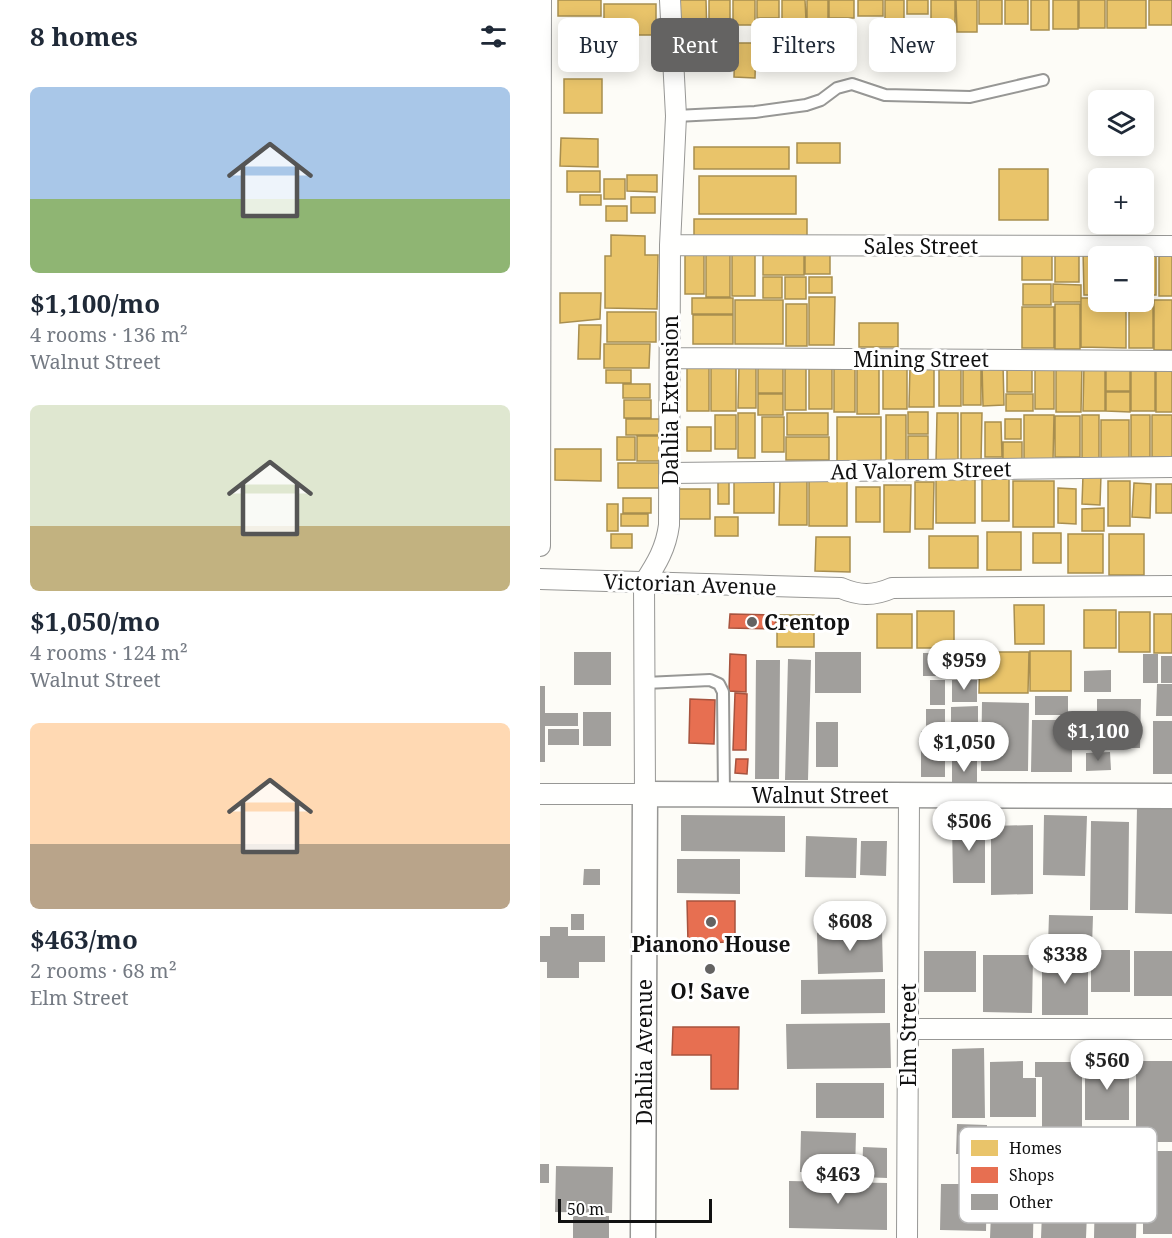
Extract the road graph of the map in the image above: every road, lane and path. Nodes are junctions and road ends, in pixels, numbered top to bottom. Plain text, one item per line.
1 (670, 0) edge
2 (541, 5) edge
3 (1043, 80) dead end
4 (676, 116) junction
5 (541, 157) edge
6 (670, 245) junction
7 (1172, 246) edge
8 (541, 304) edge
9 (670, 358) junction
10 (1172, 361) edge
11 (541, 436) edge
12 (1172, 467) edge
13 (670, 473) junction
14 (540, 546) edge
15 (540, 579) edge
16 (644, 583) junction
17 (1172, 586) edge
18 (645, 683) junction
19 (540, 794) edge
20 (645, 794) junction
21 (724, 794) junction
22 (909, 795) junction
23 (1172, 796) edge
24 (908, 1029) junction
25 (1172, 1029) edge
26 (643, 1238) edge
27 (907, 1238) edge

1 - 4 street, Dahlia Extension
2 - 5 street
3 - 4 lane
4 - 6 street, Dahlia Extension
5 - 8 street
6 - 7 street, Sales Street
6 - 9 street, Dahlia Extension
8 - 11 street
9 - 10 street, Mining Street
9 - 13 street, Dahlia Extension
11 - 14 street
12 - 13 street, Ad Valorem Street
13 - 16 street, Dahlia Extension
15 - 16 street, Victorian Avenue
16 - 17 street, Victorian Avenue
16 - 18 street
18 - 20 street
18 - 21 lane
19 - 20 street, Walnut Street
20 - 21 street, Walnut Street
20 - 26 street, Dahlia Avenue
21 - 22 street, Walnut Street
22 - 23 street, Walnut Street
22 - 24 street, Elm Street
24 - 25 street
24 - 27 street, Elm Street

